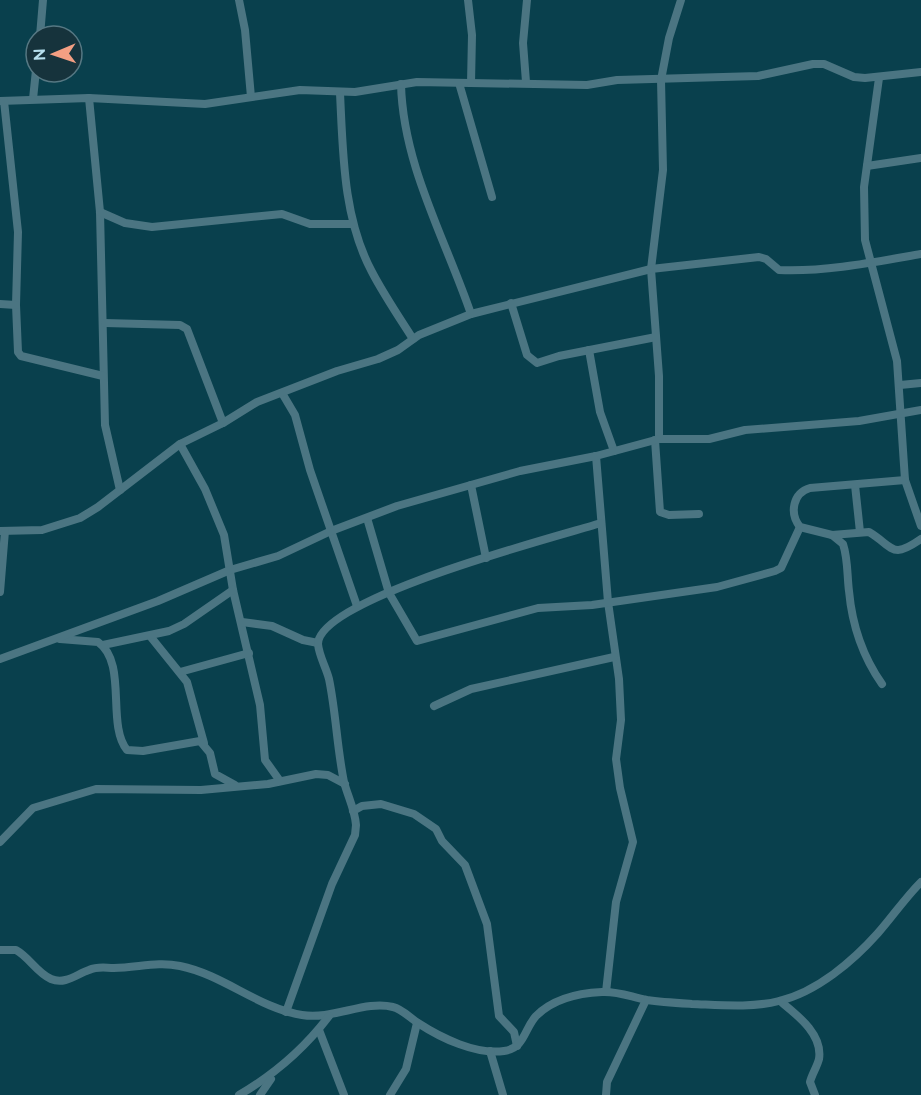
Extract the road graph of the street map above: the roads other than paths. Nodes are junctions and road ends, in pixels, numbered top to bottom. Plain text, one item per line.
1 (43, 0) edge
2 (239, 0) edge
3 (468, 0) edge
4 (527, 0) edge
5 (681, 0) edge
6 (41, 24) edge
7 (921, 72) edge
8 (879, 78) junction
9 (662, 80) junction
10 (526, 82) junction
11 (459, 83) junction
12 (471, 83) junction
13 (35, 84) edge
14 (401, 84) junction
15 (340, 93) junction
16 (251, 97) junction
17 (89, 98) junction
18 (33, 99) junction
19 (2, 101) edge
20 (921, 158) edge
21 (867, 166) junction
22 (492, 197) dead end
23 (100, 212) junction
24 (354, 224) junction
25 (921, 254) edge
26 (870, 263) junction
27 (651, 269) junction
28 (511, 303) junction
29 (0, 304) edge
30 (16, 305) junction
31 (471, 314) junction
32 (105, 323) junction
33 (656, 338) junction
34 (412, 339) junction
35 (589, 350) junction
36 (103, 376) junction
37 (921, 383) edge
38 (900, 385) junction
39 (282, 393) junction
40 (921, 410) edge
41 (902, 412) junction
42 (224, 423) junction
43 (657, 439) junction
44 (180, 444) junction
45 (614, 451) junction
46 (596, 456) junction
47 (905, 480) junction
48 (471, 485) junction
49 (855, 485) junction
50 (120, 490) junction
51 (699, 514) dead end
52 (367, 518) junction
53 (601, 523) junction
54 (800, 526) junction
55 (921, 526) edge
56 (3, 531) edge
57 (331, 531) junction
58 (860, 532) junction
59 (832, 535) junction
60 (921, 539) edge
61 (486, 558) junction
62 (230, 570) junction
63 (233, 590) junction
64 (0, 592) edge
65 (389, 593) junction
66 (608, 602) junction
67 (357, 606) junction
68 (243, 622) junction
69 (150, 636) junction
70 (59, 639) junction
71 (318, 643) junction
72 (103, 645) junction
73 (249, 653) junction
74 (614, 657) junction
75 (0, 659) edge
76 (180, 672) junction
77 (882, 684) dead end
78 (434, 706) dead end
79 (204, 743) junction
80 (280, 781) junction
81 (345, 784) junction
82 (240, 786) junction
83 (353, 811) junction
84 (0, 842) edge
85 (921, 882) edge
86 (0, 950) edge
87 (606, 992) junction
88 (646, 1000) junction
89 (780, 1001) junction
90 (286, 1012) junction
91 (329, 1016) junction
92 (417, 1023) junction
93 (319, 1030) junction
94 (517, 1046) junction
95 (490, 1051) junction
96 (273, 1075) junction
97 (239, 1095) edge
98 (260, 1095) edge
99 (344, 1095) edge
100 (390, 1095) edge
101 (503, 1095) edge
102 (606, 1095) edge
103 (815, 1095) edge

1 - 6 street
2 - 16 street
3 - 12 street
4 - 10 street
5 - 9 street
7 - 8 street
8 - 9 street
8 - 21 street
9 - 10 street
9 - 27 street
10 - 12 street
11 - 12 street
11 - 14 street
11 - 22 street
13 - 18 street
14 - 15 street
14 - 31 street
15 - 16 street
15 - 24 street
16 - 17 street
17 - 18 street
17 - 23 street
18 - 19 street
19 - 30 street
20 - 21 street
21 - 26 street
23 - 24 street
23 - 32 street
24 - 34 street
25 - 26 street
26 - 27 street
26 - 38 street
27 - 28 street
27 - 33 street
28 - 31 street
28 - 35 street
29 - 30 street
30 - 36 street
31 - 34 street
32 - 36 street
32 - 42 street
33 - 35 street
33 - 43 street
34 - 39 street
35 - 45 street
36 - 50 street
37 - 38 street
38 - 41 street
39 - 42 street
39 - 57 street
40 - 41 street
41 - 43 street
41 - 47 street
42 - 44 street
43 - 45 street
43 - 51 street
44 - 50 street
44 - 62 street
45 - 46 street
46 - 48 street
46 - 53 street
47 - 49 street
47 - 55 street
48 - 52 street
48 - 61 street
49 - 54 street
49 - 58 street
50 - 56 street
52 - 57 street
52 - 65 street
53 - 61 street
53 - 66 street
54 - 59 street
54 - 66 street
56 - 64 street
57 - 62 street
57 - 67 street
58 - 59 street
58 - 60 street
59 - 77 street
61 - 65 street
62 - 63 street
62 - 70 street
63 - 68 street
63 - 69 street
65 - 66 street
65 - 67 street
66 - 74 street
67 - 71 street
68 - 71 street
68 - 73 street
69 - 72 street
69 - 76 street
70 - 72 street
70 - 75 street
71 - 81 street
72 - 79 street
73 - 76 street
73 - 80 street
74 - 78 street
74 - 87 street
76 - 79 street
79 - 82 street
80 - 81 street
80 - 82 street
81 - 83 street
82 - 84 street
83 - 90 street
83 - 94 street
85 - 89 street
86 - 90 street
87 - 88 street
87 - 94 street
88 - 89 street
88 - 102 street
89 - 103 street
90 - 91 street
91 - 92 street
91 - 93 street
92 - 95 street
92 - 100 street
93 - 96 street
93 - 99 street
94 - 95 street
95 - 101 street
96 - 97 street
96 - 98 street

